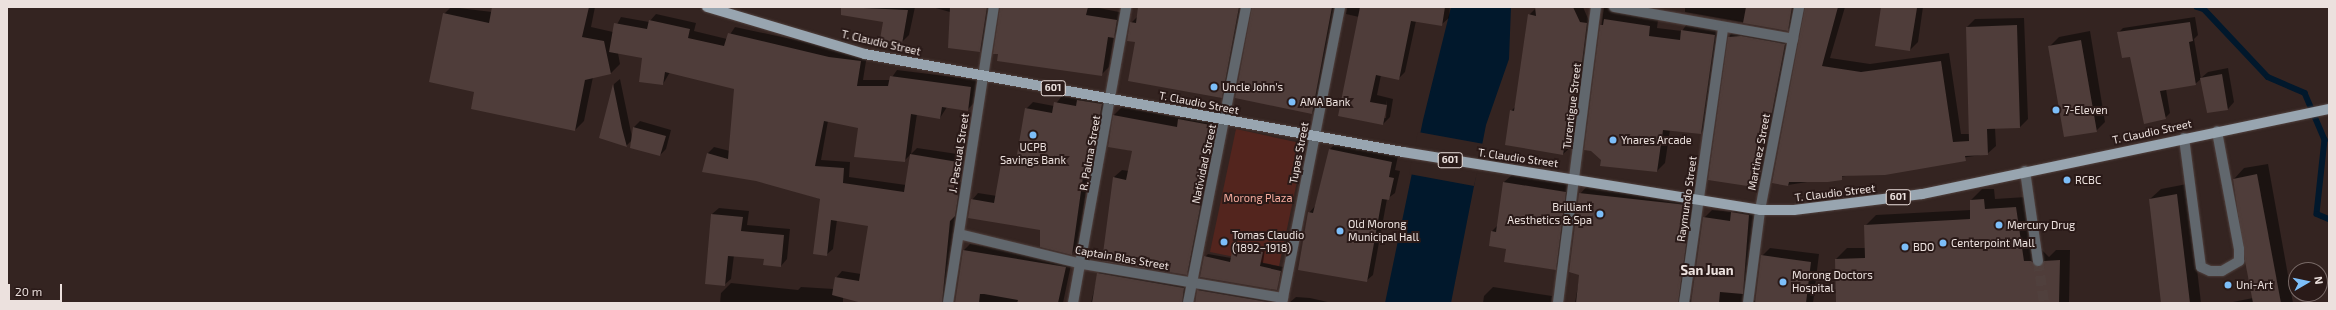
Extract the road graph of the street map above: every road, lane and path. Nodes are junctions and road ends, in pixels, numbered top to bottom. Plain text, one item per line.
1 (707, 7) edge
2 (994, 7) edge
3 (1126, 7) edge
4 (1246, 7) edge
5 (1340, 7) edge
6 (1596, 7) edge
7 (1614, 7) edge
8 (1799, 7) edge
9 (1723, 28) junction
10 (1793, 39) junction
11 (983, 76) junction
12 (1112, 98) junction
13 (2329, 109) edge
14 (1225, 121) junction
15 (2218, 131) junction
16 (1314, 134) junction
17 (2184, 138) junction
18 (2025, 170) junction
19 (1576, 177) junction
20 (1699, 198) junction
21 (1760, 210) junction
22 (959, 234) junction
23 (2038, 261) tunnel mouth
24 (1082, 264) junction
25 (1192, 282) junction
26 (1283, 301) edge
27 (948, 303) edge
28 (1073, 303) edge
29 (1188, 303) edge
30 (1558, 303) edge
31 (1684, 303) edge
32 (1748, 303) edge

1 - 11 main road, T. Claudio Street / 601
2 - 11 street, J. Pascual Street
3 - 12 street, R. Palma Street
4 - 14 street, Natividad Street
5 - 16 street, Tupas Street
6 - 19 street, Turentigue Street
7 - 9 street
8 - 10 street, Martinez Street
9 - 10 street
9 - 20 street, Raymundo Street
10 - 21 street, Martinez Street
11 - 12 main road, T. Claudio Street / 601
11 - 22 street, J. Pascual Street
12 - 14 main road, T. Claudio Street / 601
12 - 24 street, R. Palma Street
13 - 15 main road, T. Claudio Street / 601
14 - 16 main road, T. Claudio Street / 601
14 - 25 street, Natividad Street
15 - 17 main road, T. Claudio Street / 601
15 - 17 street
16 - 19 main road, T. Claudio Street / 601
16 - 26 street, Tupas Street
17 - 18 main road, T. Claudio Street / 601
18 - 21 main road, T. Claudio Street / 601
18 - 23 street
19 - 20 main road, T. Claudio Street / 601
19 - 30 street, Turentigue Street
20 - 21 main road, T. Claudio Street / 601
20 - 31 street, Raymundo Street
21 - 32 street, Martinez Street
22 - 24 street, Captain Blas Street
22 - 27 street, J. Pascual Street
24 - 25 street, Captain Blas Street
24 - 28 street, R. Palma Street
25 - 26 street, Captain Blas Street
25 - 29 street, Natividad Street

